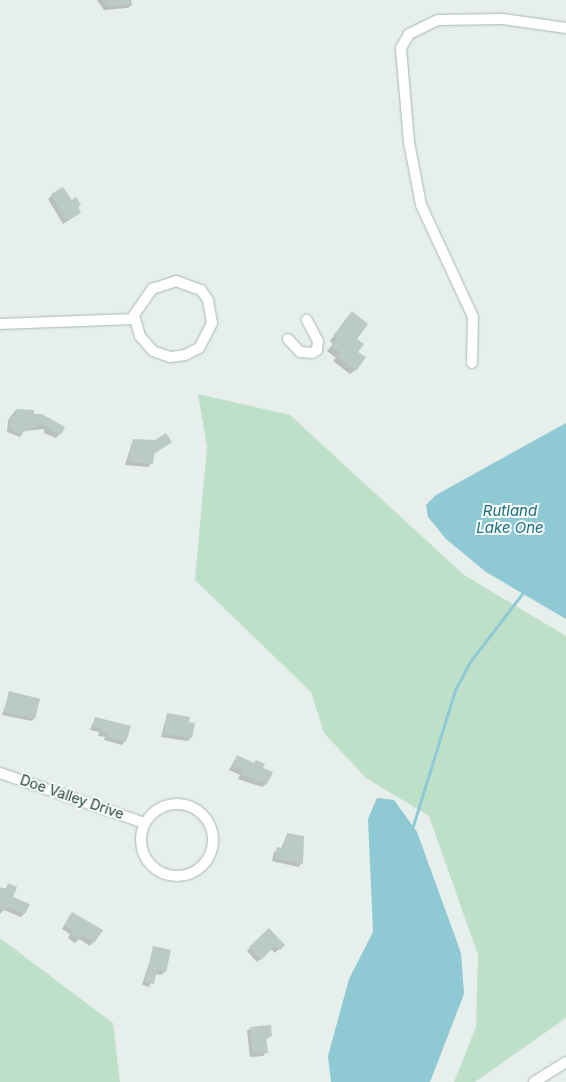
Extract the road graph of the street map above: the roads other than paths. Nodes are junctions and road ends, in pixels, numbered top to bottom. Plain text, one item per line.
1 (566, 28) edge
2 (134, 320) junction
3 (308, 320) dead end
4 (0, 324) edge
5 (288, 339) dead end
6 (472, 363) dead end
7 (0, 773) edge
8 (144, 823) junction
9 (566, 1062) edge
10 (534, 1082) edge

1 - 6 street
2 - 2 street
2 - 4 street
3 - 5 street
7 - 8 street, Doe Valley Drive
8 - 8 street
9 - 10 street

